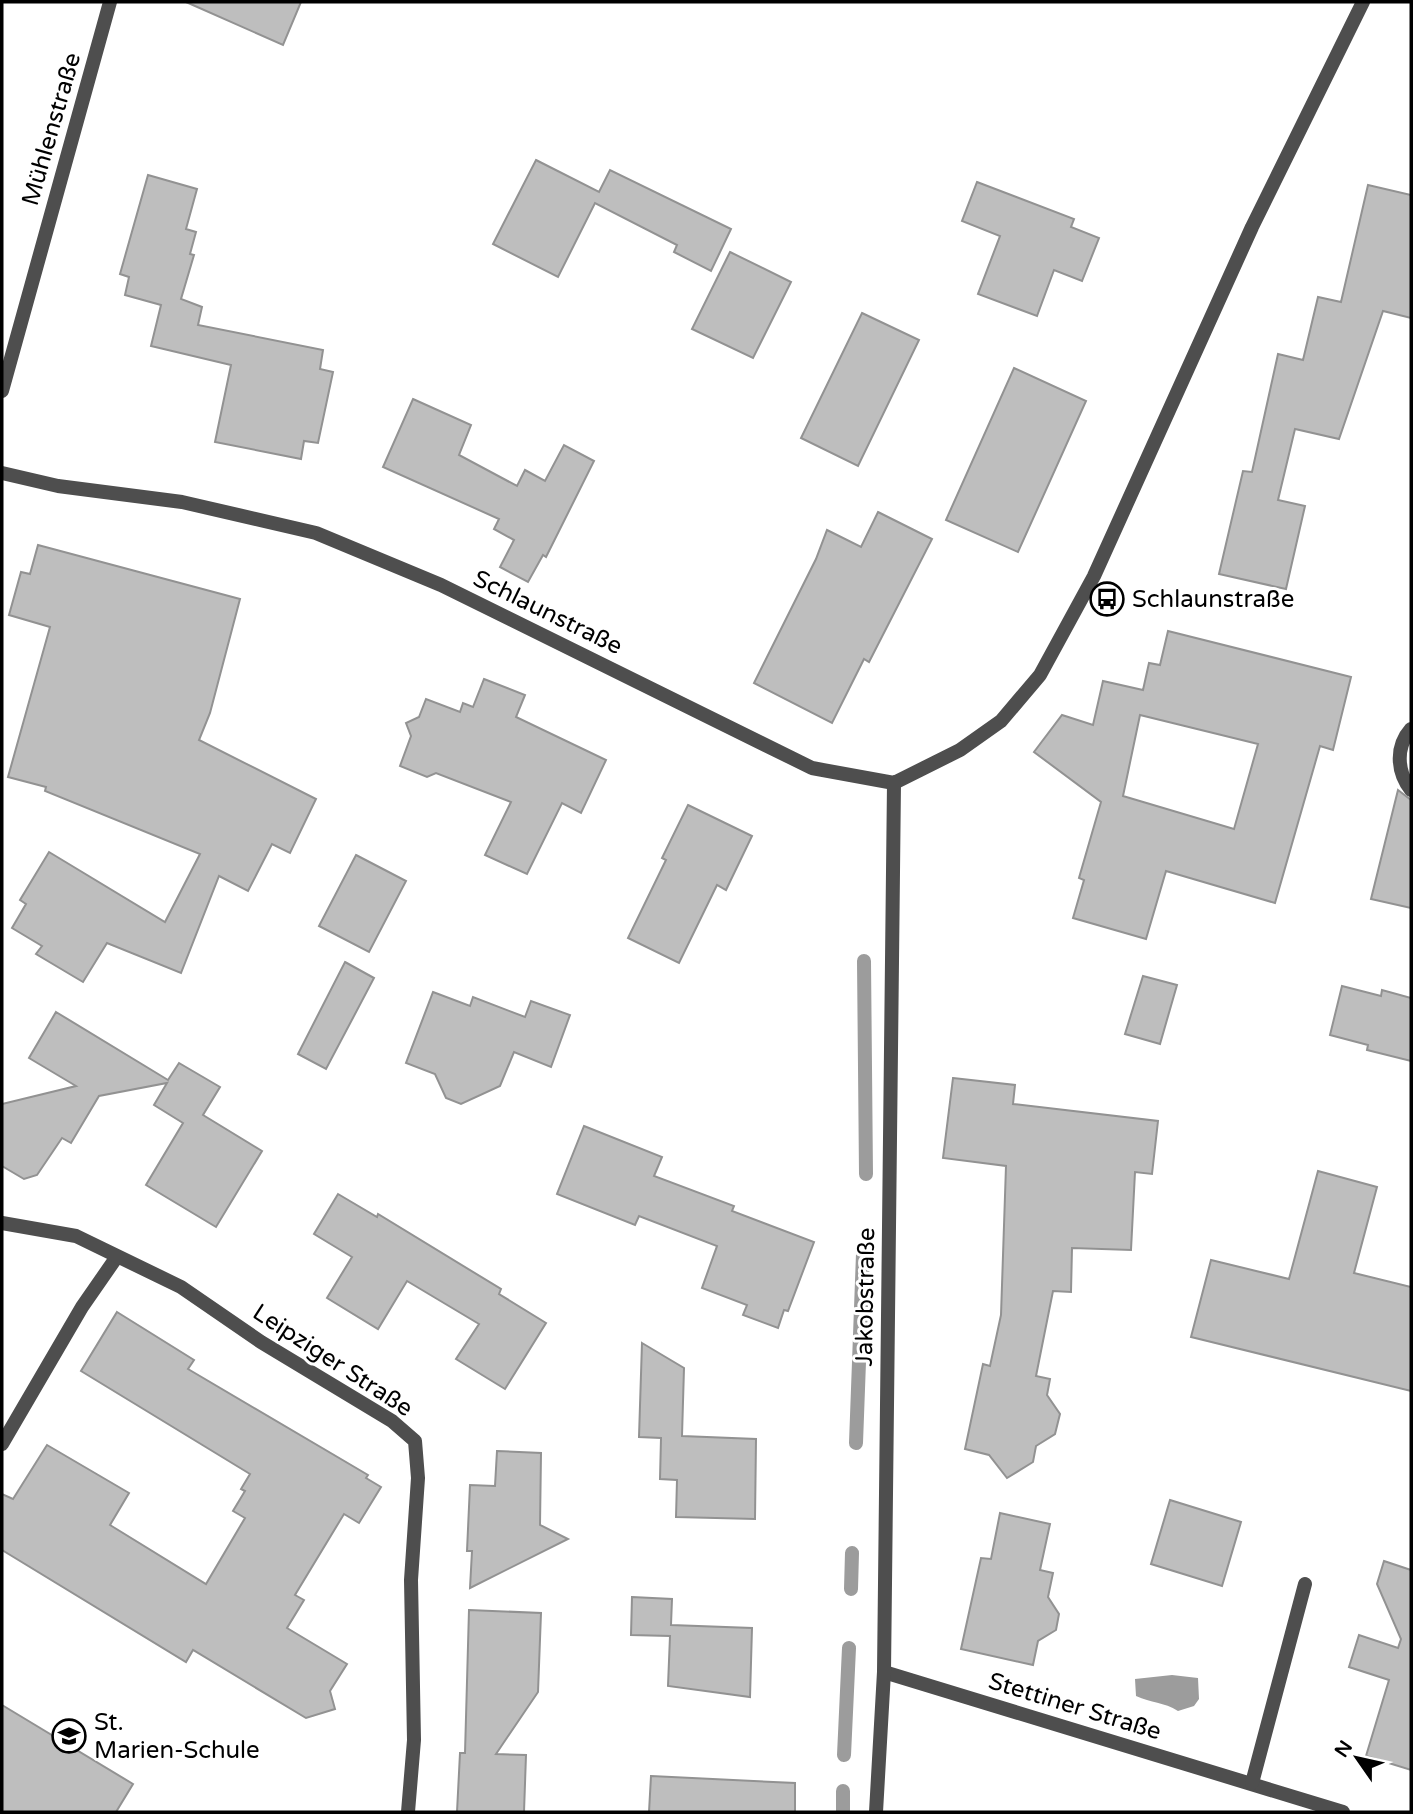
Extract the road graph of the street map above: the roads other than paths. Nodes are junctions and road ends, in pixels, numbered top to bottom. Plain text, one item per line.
1 (110, 2) edge
2 (1363, 2) edge
3 (2, 391) edge
4 (2, 473) edge
5 (1411, 729) edge
6 (894, 783) junction
7 (1411, 790) edge
8 (2, 1223) edge
9 (116, 1258) junction
10 (2, 1444) edge
11 (1304, 1584) dead end
12 (884, 1672) junction
13 (1252, 1783) junction
14 (408, 1812) edge
15 (876, 1812) edge
16 (1343, 1812) edge

1 - 3 street, Mühlenstraße
2 - 6 street
4 - 6 street, Schlaunstraße
5 - 7 street
6 - 12 street, Jakobstraße
8 - 9 street, Leipziger Straße
9 - 10 street
9 - 14 street, Leipziger Straße
11 - 13 street
12 - 13 street, Stettiner Straße
12 - 15 street, Jakobstraße
13 - 16 street, Stettiner Straße

